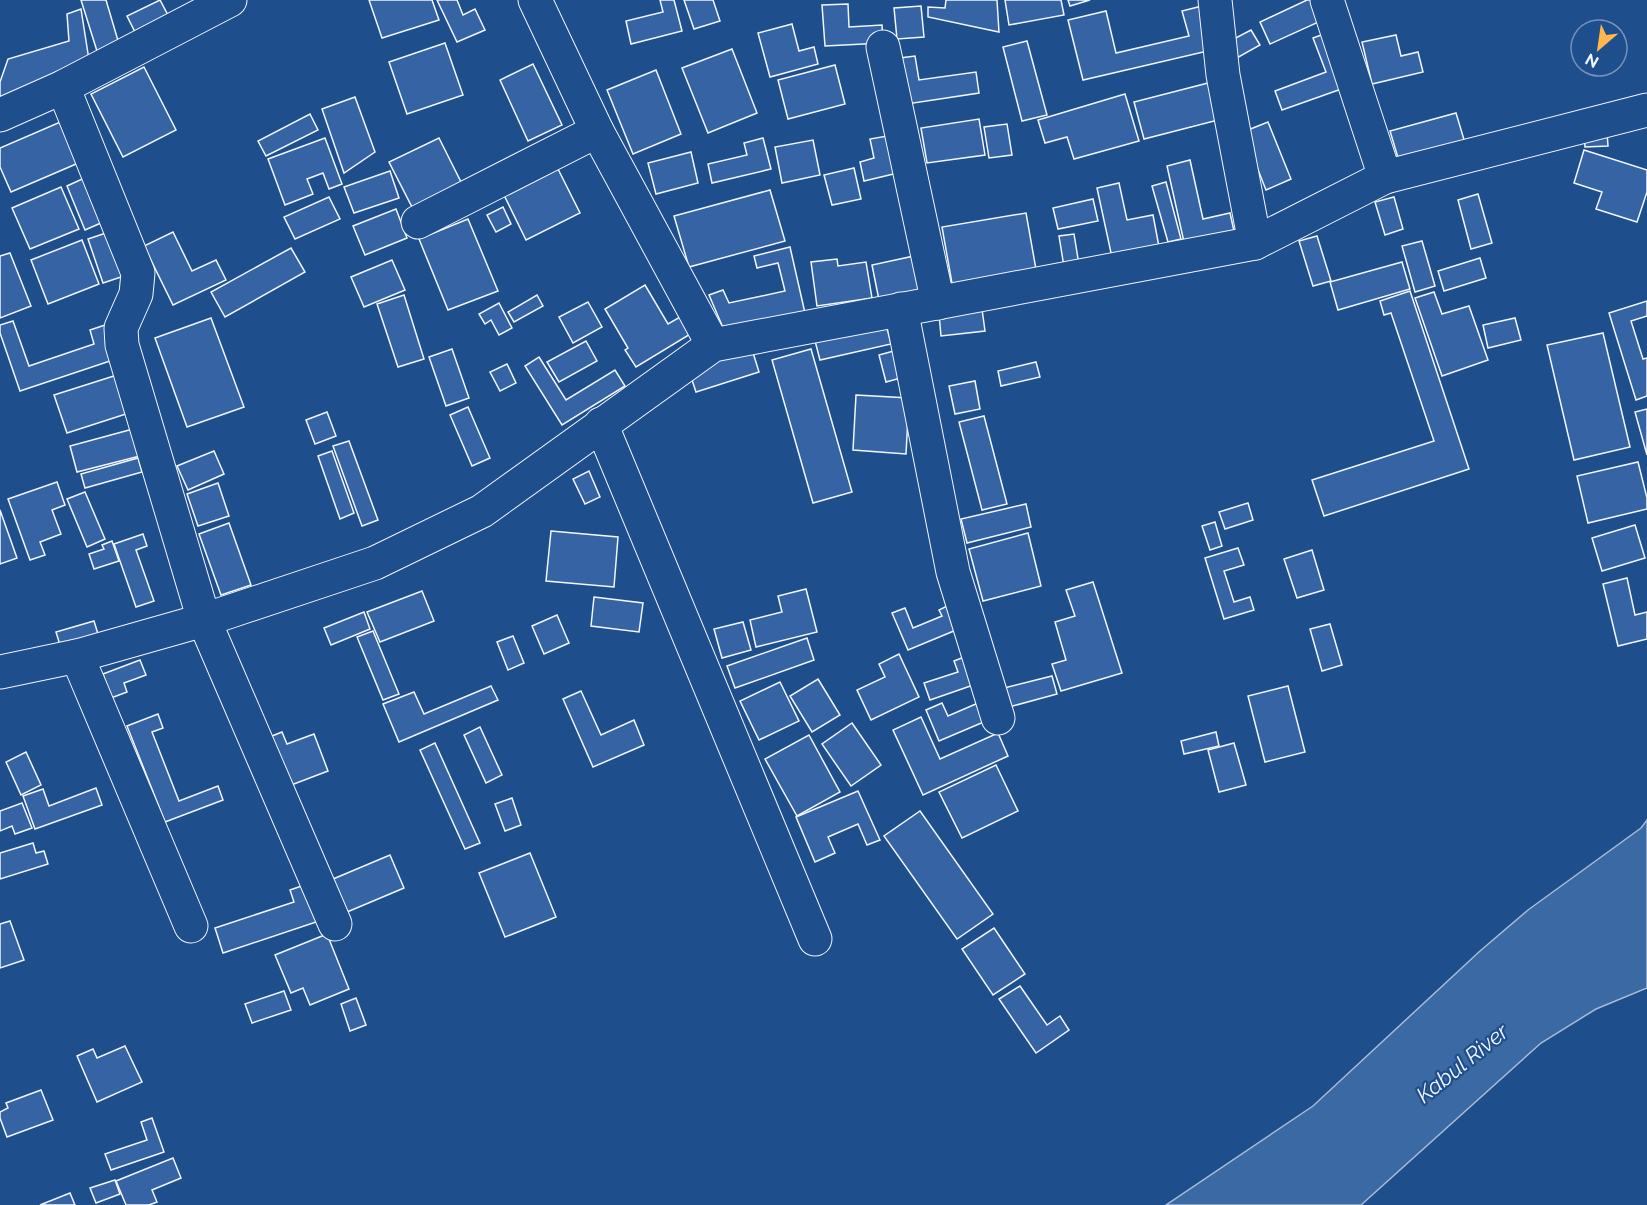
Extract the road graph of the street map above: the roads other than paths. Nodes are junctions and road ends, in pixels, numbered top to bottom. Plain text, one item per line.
1 (230, 0) edge
2 (535, 0) edge
3 (1215, 0) edge
4 (1327, 0) edge
5 (883, 47) dead end
6 (63, 87) junction
7 (1647, 110) edge
8 (0, 115) edge
9 (597, 130) junction
10 (1385, 177) junction
11 (418, 222) dead end
12 (1255, 243) junction
13 (938, 303) junction
14 (901, 309) junction
15 (713, 345) junction
16 (601, 424) junction
17 (204, 620) junction
18 (77, 656) junction
19 (0, 672) edge
20 (998, 718) dead end
21 (335, 924) dead end
22 (191, 926) dead end
23 (815, 939) dead end

1 - 6 street
2 - 9 street
3 - 12 street
4 - 10 street
5 - 13 street
6 - 8 street
6 - 17 street
7 - 10 street
9 - 11 street
9 - 15 street
10 - 12 street
12 - 13 street
13 - 14 street
14 - 15 street
14 - 20 street
15 - 16 street
16 - 17 street
16 - 23 street
17 - 18 street
17 - 21 street
18 - 19 street
18 - 22 street

